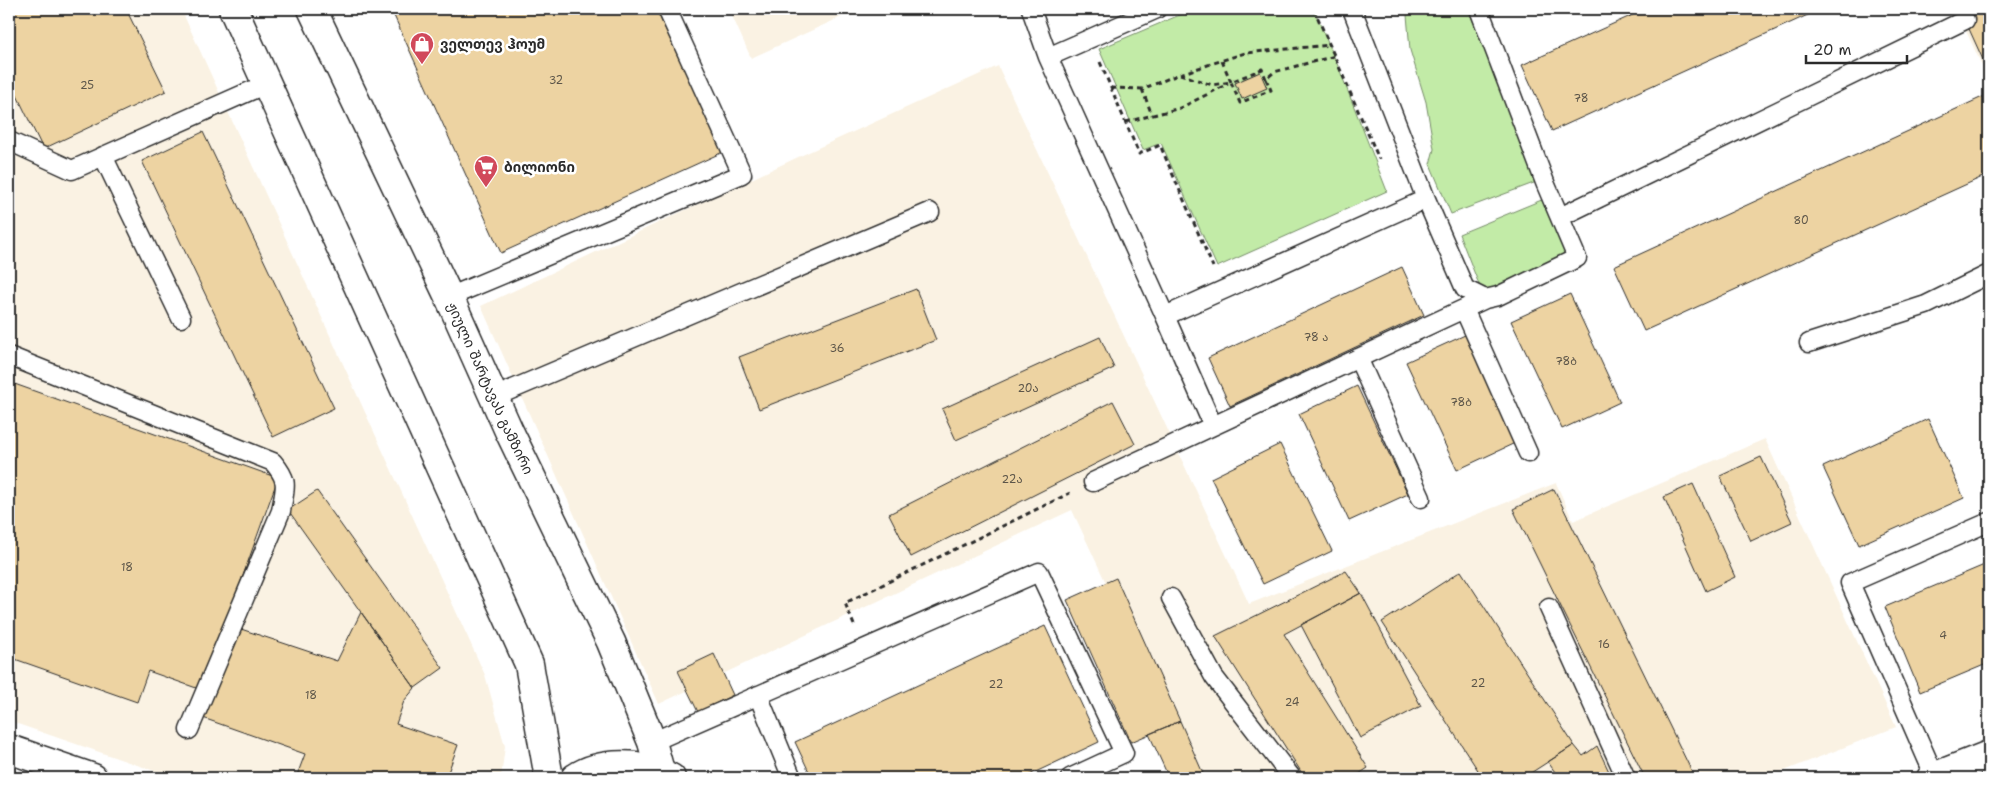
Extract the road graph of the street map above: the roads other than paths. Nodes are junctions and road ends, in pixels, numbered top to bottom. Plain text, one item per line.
1 (233, 9) edge
2 (312, 9) edge
3 (666, 9) edge
4 (1030, 9) edge
5 (1157, 9) edge
6 (1352, 9) edge
7 (1479, 9) edge
8 (1965, 20) dead end
9 (1048, 57) junction
10 (266, 84) junction
11 (9, 141) edge
12 (103, 156) junction
13 (1426, 199) junction
14 (930, 212) dead end
15 (1560, 217) junction
16 (1989, 274) edge
17 (449, 297) junction
18 (1485, 298) junction
19 (1464, 309) junction
20 (1165, 316) junction
21 (181, 318) dead end
22 (1809, 343) dead end
23 (9, 356) edge
24 (1358, 358) junction
25 (494, 397) junction
26 (1214, 426) junction
27 (1528, 453) dead end
28 (1093, 482) road end
29 (1422, 498) dead end
30 (1989, 522) edge
31 (1171, 598) dead end
32 (1549, 608) dead end
33 (758, 696) junction
34 (190, 730) dead end
35 (652, 742) junction
36 (9, 749) edge
37 (1989, 755) edge
38 (666, 775) edge
39 (93, 778) edge
40 (548, 778) edge
41 (575, 778) edge
42 (792, 778) edge
43 (1070, 778) edge
44 (1292, 778) edge
45 (1626, 778) edge
46 (1933, 778) edge

1 - 10 main road
2 - 17 main road, ჟიული შარტავას გამზირი
3 - 17 lane
4 - 9 lane
5 - 9 lane
6 - 13 lane
7 - 15 lane
8 - 15 lane
9 - 20 lane
10 - 12 lane
10 - 40 main road
11 - 12 lane
12 - 21 lane
13 - 18 lane
13 - 20 lane
14 - 25 lane
15 - 18 lane
16 - 22 lane
17 - 25 main road, ჟიული შარტავას გამზირი
18 - 19 lane
19 - 24 lane
19 - 27 lane
20 - 26 lane
23 - 34 lane
24 - 26 lane
24 - 29 lane
25 - 35 main road, ჟიული შარტავას გამზირი
26 - 28 lane
30 - 46 lane
31 - 44 lane
32 - 45 lane
33 - 35 lane
33 - 42 lane
33 - 43 lane
35 - 38 main road, ჟიული შარტავას გამზირი
36 - 39 main road
37 - 46 main road
38 - 41 main road

